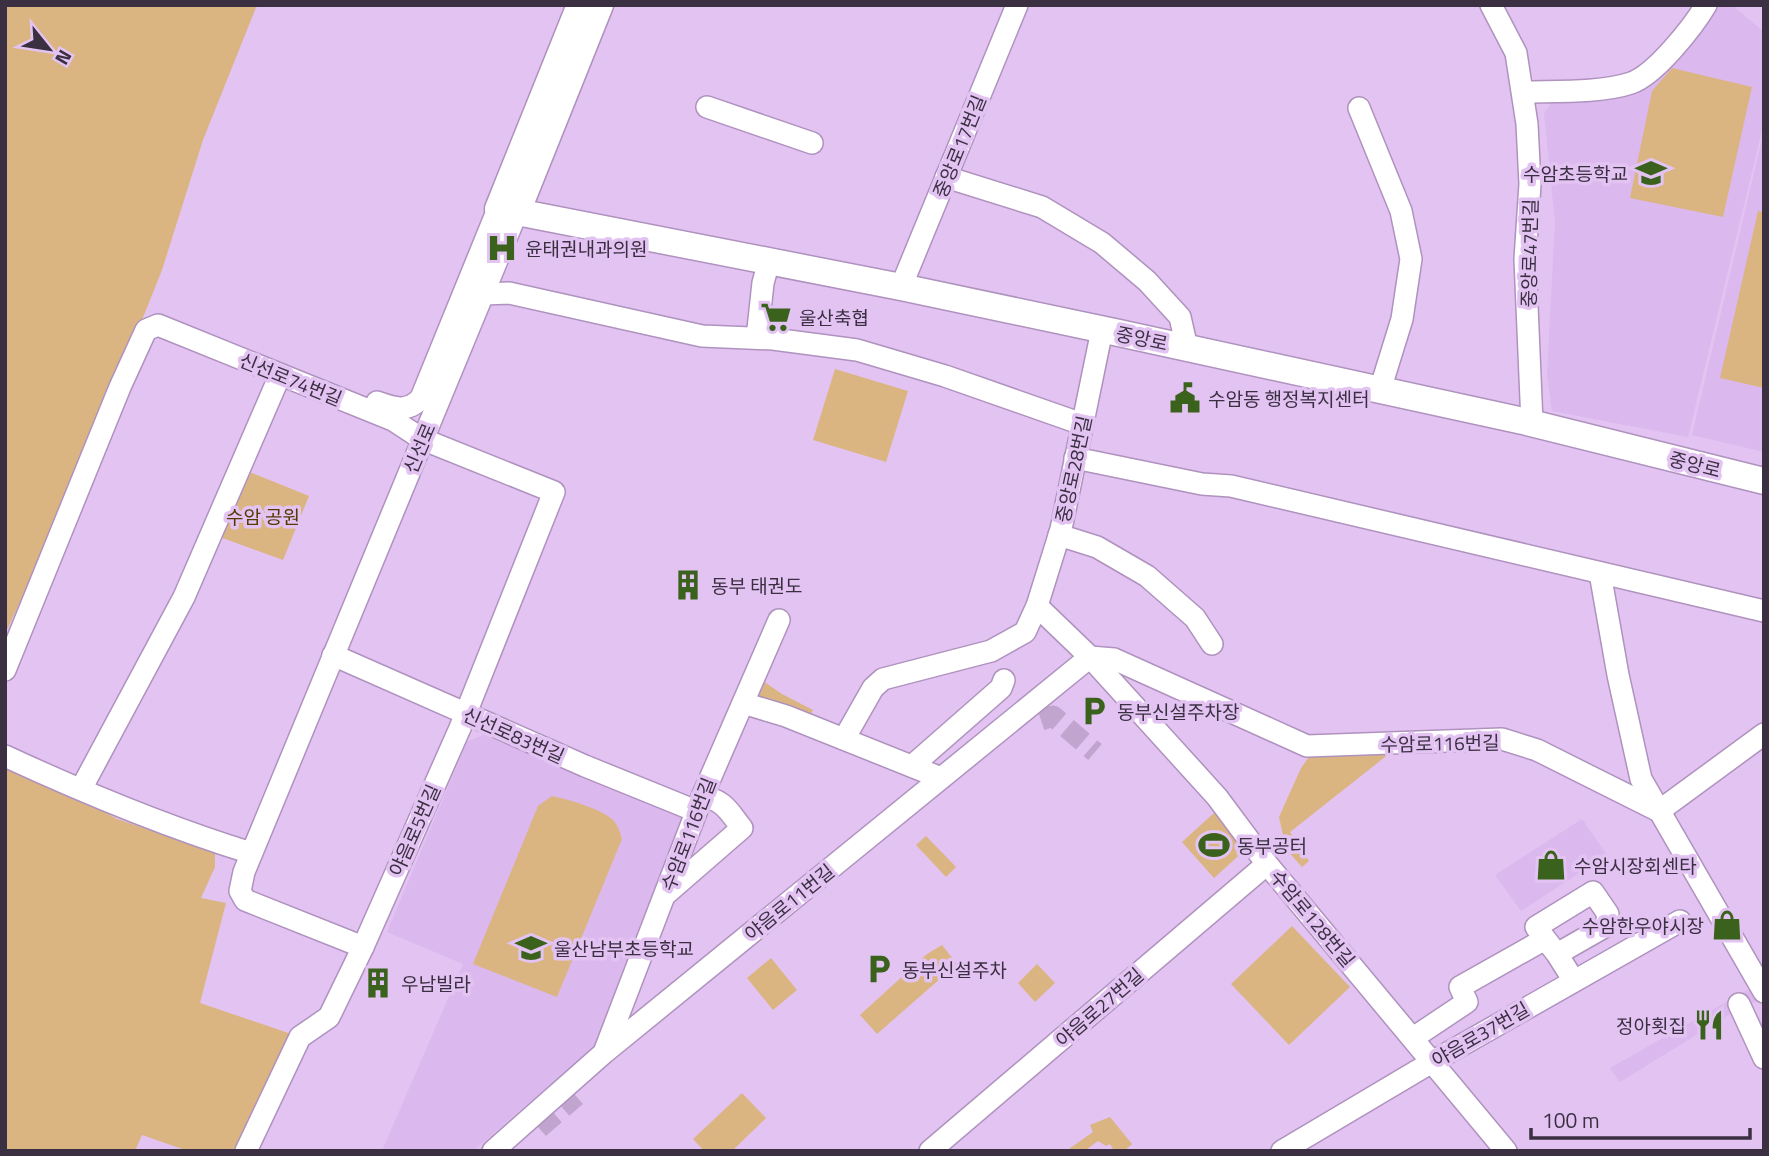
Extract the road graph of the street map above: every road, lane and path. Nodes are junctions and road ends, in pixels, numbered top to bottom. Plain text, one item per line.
1 (580, 5) edge
2 (600, 5) edge
3 (1017, 5) edge
4 (1491, 5) edge
5 (1706, 5) edge
6 (1523, 92) junction
7 (707, 107) dead end
8 (1359, 108) dead end
9 (812, 144) dead end
10 (946, 177) junction
11 (507, 211) junction
12 (769, 261) junction
13 (901, 287) junction
14 (484, 295) junction
15 (1102, 330) junction
16 (757, 338) junction
17 (1187, 348) junction
18 (280, 375) junction
19 (1380, 390) junction
20 (424, 391) junction
21 (353, 404) junction
22 (1532, 423) junction
23 (1082, 424) junction
24 (422, 439) junction
25 (1075, 458) junction
26 (1764, 481) edge
27 (1059, 535) junction
28 (1600, 573) junction
29 (1037, 606) junction
30 (1764, 611) edge
31 (779, 620) dead end
32 (1212, 644) dead end
33 (333, 655) junction
34 (1090, 657) junction
35 (5, 670) edge
36 (1004, 680) dead end
37 (743, 703) junction
38 (466, 713) junction
39 (1764, 734) edge
40 (844, 739) junction
41 (5, 756) edge
42 (912, 766) junction
43 (941, 778) junction
44 (80, 789) junction
45 (699, 804) junction
46 (1659, 811) junction
47 (251, 853) junction
48 (1267, 864) junction
49 (681, 870) junction
50 (1680, 921) dead end
51 (363, 947) junction
52 (1574, 981) junction
53 (1764, 992) edge
54 (1740, 1004) dead end
55 (1413, 1038) junction
56 (605, 1052) junction
57 (1764, 1058) edge
58 (1432, 1062) junction
59 (246, 1151) edge
60 (493, 1151) edge
61 (930, 1151) edge
62 (1282, 1151) edge
63 (1506, 1151) edge

1 - 11 main road, 신선로
2 - 11 main road, 신선로
3 - 10 street, 중앙로17번길
4 - 6 street, 중앙로47번길
5 - 6 street
6 - 22 street, 중앙로47번길
7 - 9 street
8 - 19 street
10 - 13 street, 중앙로17번길
10 - 17 street
11 - 12 main road, 중앙로
11 - 14 street, 신선로
11 - 20 street, 신선로
12 - 13 main road, 중앙로
12 - 16 street
13 - 15 main road, 중앙로
14 - 16 street
14 - 24 street, 신선로
15 - 17 main road, 중앙로
15 - 23 street, 중앙로28번길
16 - 23 street
17 - 19 main road, 중앙로
18 - 21 street, 신선로74번길
18 - 35 street, 신선로74번길
18 - 44 street
19 - 22 main road, 중앙로
20 - 21 street, 신선로
20 - 24 street
21 - 24 street, 신선로74번길
22 - 26 main road, 중앙로
23 - 25 street, 중앙로28번길
24 - 33 street, 신선로
24 - 38 street, 야음로5번길
25 - 27 street, 중앙로28번길
25 - 28 street
27 - 29 street, 중앙로28번길
27 - 32 street
28 - 30 street
28 - 46 street
29 - 34 street
29 - 40 street, 중앙로28번길
31 - 37 street, 수암로116번길
33 - 38 street, 신선로83번길
33 - 47 street, 신선로
34 - 43 street, 야음로11번길
34 - 46 street, 수암로116번길
34 - 48 street, 수암로128번길
36 - 42 street
37 - 40 street
37 - 45 street, 수암로116번길
38 - 45 street, 신선로83번길
38 - 51 street, 야음로5번길
39 - 46 street
40 - 42 street
41 - 44 street
42 - 43 street
43 - 56 street, 야음로11번길
44 - 47 street
45 - 49 street, 수암로116번길
45 - 49 street, 신선로83번길
46 - 53 street
47 - 51 street, 신선로
48 - 55 street, 수암로128번길
48 - 61 street, 야음로27번길
49 - 56 street, 수암로116번길
50 - 52 street, 야음로37번길
51 - 59 street, 야음로5번길
52 - 55 street
52 - 58 street, 야음로37번길
54 - 57 street
55 - 58 street, 수암로128번길
56 - 60 street, 야음로11번길
58 - 62 street, 야음로37번길
58 - 63 street, 수암로128번길

